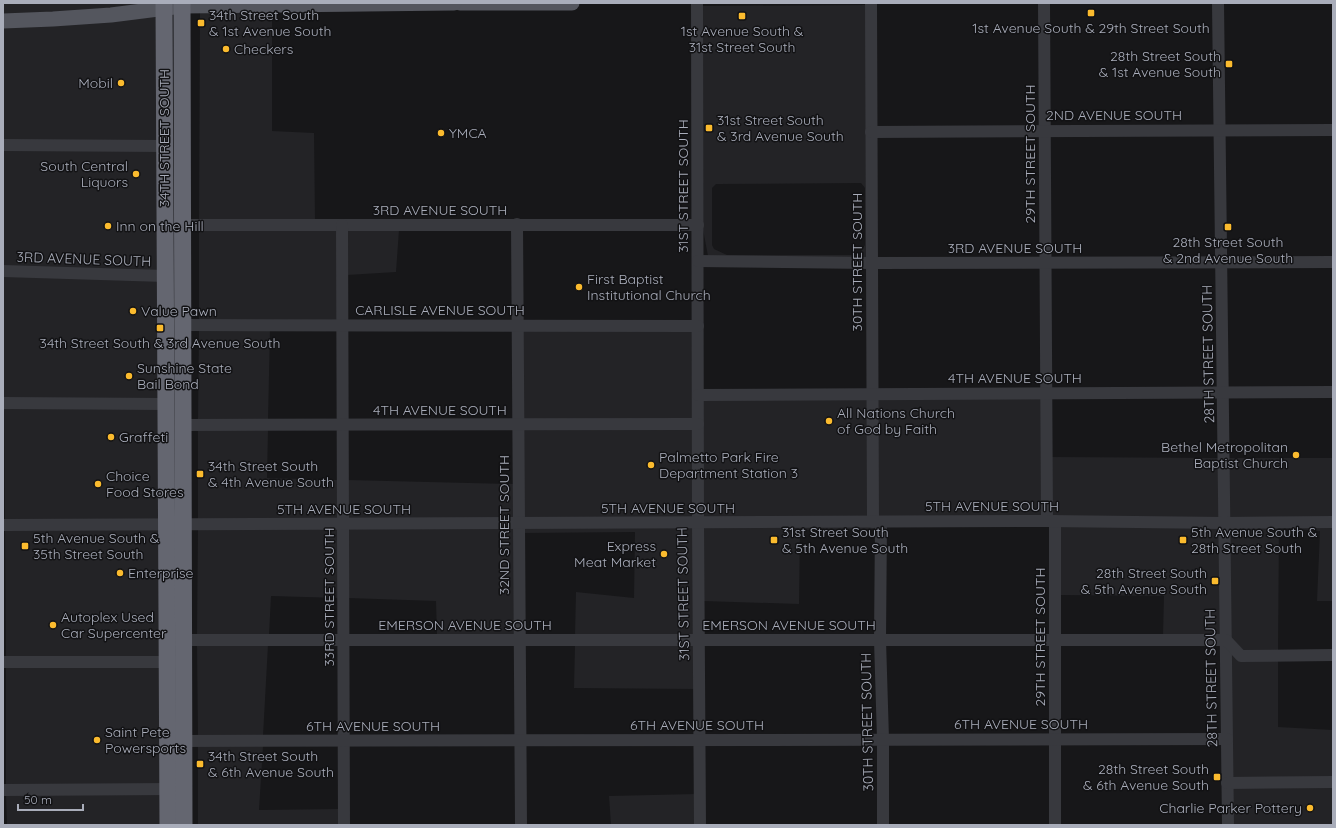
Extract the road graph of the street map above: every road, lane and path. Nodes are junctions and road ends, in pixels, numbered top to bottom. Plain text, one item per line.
1 (454, 3) edge
2 (460, 3) edge
3 (572, 3) edge
4 (697, 3) edge
5 (871, 3) edge
6 (1044, 3) edge
7 (1218, 3) edge
8 (182, 5) edge
9 (164, 6) edge
10 (3, 21) edge
11 (164, 70) junction
12 (182, 117) junction
13 (1220, 130) junction
14 (1333, 130) edge
15 (1045, 131) junction
16 (871, 132) junction
17 (3, 145) edge
18 (164, 151) junction
19 (517, 224) junction
20 (183, 225) junction
21 (342, 225) junction
22 (698, 225) junction
23 (698, 261) junction
24 (1046, 262) junction
25 (1333, 262) edge
26 (872, 263) junction
27 (1222, 263) junction
28 (3, 271) edge
29 (165, 276) junction
30 (183, 325) junction
31 (343, 325) junction
32 (518, 325) junction
33 (698, 326) junction
34 (183, 346) junction
35 (1223, 392) junction
36 (1333, 392) edge
37 (1047, 393) junction
38 (873, 394) junction
39 (698, 395) junction
40 (3, 403) edge
41 (165, 404) junction
42 (698, 424) junction
43 (183, 425) junction
44 (343, 425) junction
45 (518, 425) junction
46 (1051, 521) junction
47 (698, 522) junction
48 (877, 522) junction
49 (1333, 522) edge
50 (519, 523) junction
51 (1224, 523) junction
52 (166, 524) junction
53 (183, 524) junction
54 (343, 524) junction
55 (3, 525) edge
56 (175, 640) junction
57 (344, 640) junction
58 (520, 640) junction
59 (699, 640) junction
60 (880, 640) junction
61 (1055, 640) junction
62 (1226, 640) junction
63 (1333, 654) edge
64 (3, 662) edge
65 (167, 662) junction
66 (183, 662) junction
67 (883, 739) junction
68 (1055, 739) junction
69 (1227, 739) junction
70 (520, 740) junction
71 (700, 740) junction
72 (175, 741) junction
73 (344, 741) junction
74 (1333, 782) edge
75 (1227, 783) junction
76 (176, 789) junction
77 (3, 790) edge
78 (168, 825) edge
79 (184, 825) edge
80 (344, 825) edge
81 (521, 825) edge
82 (700, 825) edge
83 (883, 825) edge
84 (1055, 825) edge
85 (1228, 825) edge

1 - 8 main road
2 - 3 main road
4 - 22 street, 31ST STREET SOUTH
5 - 16 street, 30TH STREET SOUTH
6 - 15 street, 29TH STREET SOUTH
7 - 13 street, 28TH STREET SOUTH
8 - 9 main road
8 - 12 highway, 34TH STREET SOUTH
9 - 10 main road
9 - 11 highway, 34TH STREET SOUTH
11 - 12 highway
11 - 18 highway, 34TH STREET SOUTH
12 - 20 highway, 34TH STREET SOUTH
13 - 14 street, 2ND AVENUE SOUTH
13 - 15 street, 2ND AVENUE SOUTH
13 - 27 street, 28TH STREET SOUTH
15 - 16 street, 2ND AVENUE SOUTH
15 - 24 street, 29TH STREET SOUTH
16 - 26 street, 30TH STREET SOUTH
17 - 18 street
18 - 20 highway
18 - 29 highway, 34TH STREET SOUTH
19 - 21 street, 3RD AVENUE SOUTH
19 - 22 street, 3RD AVENUE SOUTH
19 - 32 street, 32ND STREET SOUTH
20 - 21 street, 3RD AVENUE SOUTH
20 - 30 highway, 34TH STREET SOUTH
21 - 31 street, 33RD STREET SOUTH
22 - 23 street, 31ST STREET SOUTH
23 - 26 street, 3RD AVENUE SOUTH
23 - 33 street, 31ST STREET SOUTH
24 - 26 street, 3RD AVENUE SOUTH
24 - 27 street, 3RD AVENUE SOUTH
24 - 37 street, 29TH STREET SOUTH
25 - 27 street, 3RD AVENUE SOUTH
26 - 38 street, 30TH STREET SOUTH
27 - 35 street, 28TH STREET SOUTH
28 - 29 street, 3RD AVENUE SOUTH
29 - 34 highway
29 - 41 highway, 34TH STREET SOUTH
30 - 31 street, CARLISLE AVENUE SOUTH
30 - 34 highway, 34TH STREET SOUTH
31 - 32 street, CARLISLE AVENUE SOUTH
31 - 44 street, 33RD STREET SOUTH
32 - 33 street, CARLISLE AVENUE SOUTH
32 - 45 street, 32ND STREET SOUTH
33 - 39 street, 31ST STREET SOUTH
34 - 43 highway, 34TH STREET SOUTH
35 - 36 street, 4TH AVENUE SOUTH
35 - 37 street, 4TH AVENUE SOUTH
35 - 51 street, 28TH STREET SOUTH
37 - 38 street, 4TH AVENUE SOUTH
37 - 46 street, 29TH STREET SOUTH
38 - 39 street, 4TH AVENUE SOUTH
38 - 48 street, 30TH STREET SOUTH
39 - 42 street, 31ST STREET SOUTH
40 - 41 street
41 - 52 highway, 34TH STREET SOUTH
42 - 45 street, 4TH AVENUE SOUTH
42 - 47 street, 31ST STREET SOUTH
43 - 44 street, 4TH AVENUE SOUTH
43 - 53 highway, 34TH STREET SOUTH
44 - 45 street, 4TH AVENUE SOUTH
44 - 54 street, 33RD STREET SOUTH
45 - 50 street, 32ND STREET SOUTH
46 - 48 street, 5TH AVENUE SOUTH
46 - 51 street, 5TH AVENUE SOUTH
46 - 61 street, 29TH STREET SOUTH
47 - 48 street, 5TH AVENUE SOUTH
47 - 50 street, 5TH AVENUE SOUTH
47 - 59 street, 31ST STREET SOUTH
48 - 60 street, 30TH STREET SOUTH
49 - 51 street, 5TH AVENUE SOUTH
50 - 54 street, 5TH AVENUE SOUTH
50 - 58 street, 32ND STREET SOUTH
51 - 62 street, 28TH STREET SOUTH
52 - 53 street, 5TH AVENUE SOUTH
52 - 55 street, 5TH AVENUE SOUTH
52 - 56 highway, 34TH STREET SOUTH
53 - 54 street, 5TH AVENUE SOUTH
53 - 56 highway, 34TH STREET SOUTH
54 - 57 street, 33RD STREET SOUTH
56 - 57 street, EMERSON AVENUE SOUTH
56 - 65 highway, 34TH STREET SOUTH
56 - 66 highway, 34TH STREET SOUTH
57 - 58 street, EMERSON AVENUE SOUTH
57 - 73 street, 33RD STREET SOUTH
58 - 59 street, EMERSON AVENUE SOUTH
58 - 70 street, 32ND STREET SOUTH
59 - 60 street, EMERSON AVENUE SOUTH
59 - 71 street, 31ST STREET SOUTH
60 - 61 street, EMERSON AVENUE SOUTH
60 - 67 street, 30TH STREET SOUTH
61 - 62 street, EMERSON AVENUE SOUTH
61 - 68 street, 29TH STREET SOUTH
62 - 63 street
62 - 69 street, 28TH STREET SOUTH
64 - 65 street
65 - 66 street
65 - 72 highway, 34TH STREET SOUTH
66 - 72 highway, 34TH STREET SOUTH
67 - 68 street, 6TH AVENUE SOUTH
67 - 71 street, 6TH AVENUE SOUTH
67 - 83 street, 30TH STREET SOUTH
68 - 69 street, 6TH AVENUE SOUTH
68 - 84 street, 29TH STREET SOUTH
69 - 75 street, 28TH STREET SOUTH
70 - 71 street, 6TH AVENUE SOUTH
70 - 73 street, 6TH AVENUE SOUTH
70 - 81 street, 32ND STREET SOUTH
71 - 82 street, 31ST STREET SOUTH
72 - 73 street, 6TH AVENUE SOUTH
72 - 76 highway, 34TH STREET SOUTH
73 - 80 street, 33RD STREET SOUTH
74 - 75 street
75 - 85 street, 28TH STREET SOUTH
76 - 77 street
76 - 78 highway, 34TH STREET SOUTH
76 - 79 highway, 34TH STREET SOUTH

